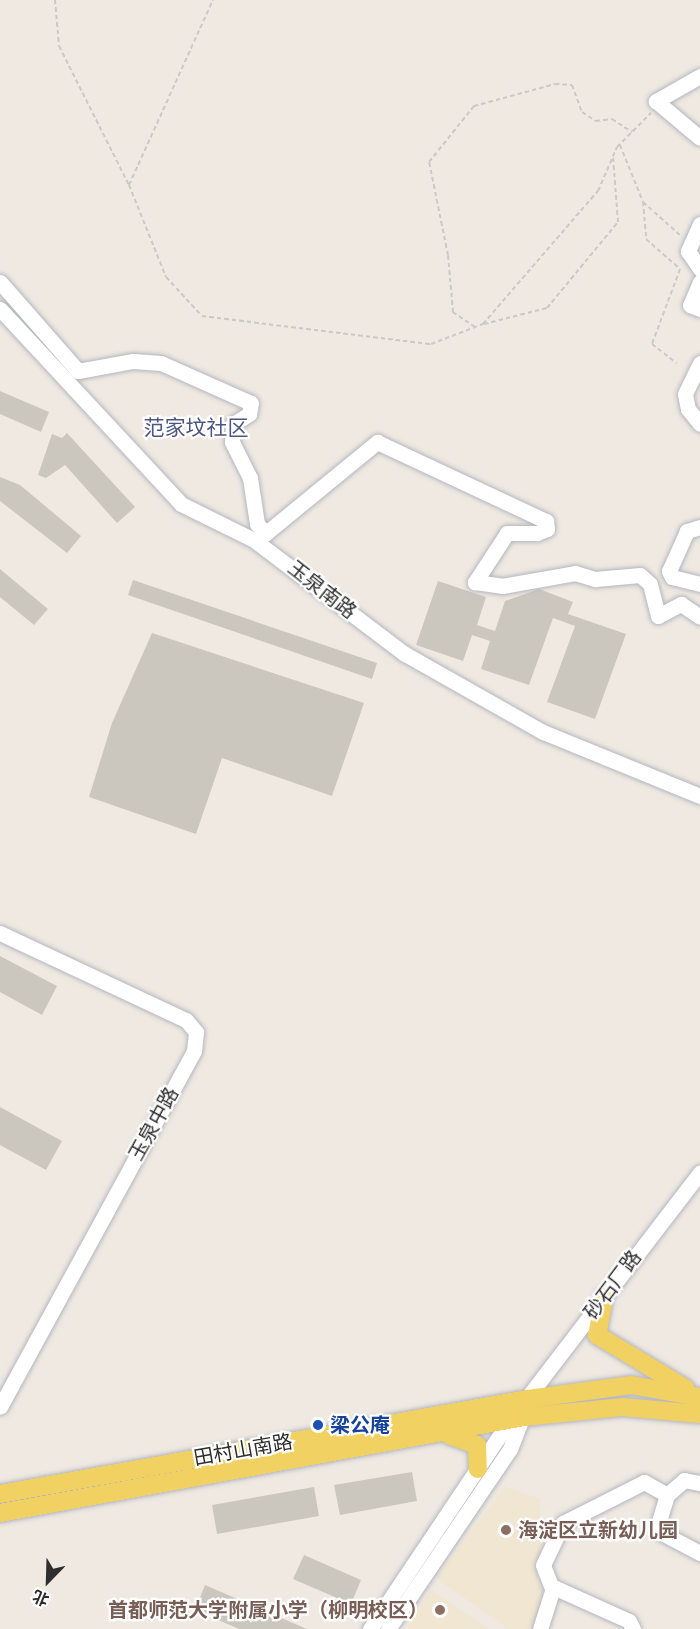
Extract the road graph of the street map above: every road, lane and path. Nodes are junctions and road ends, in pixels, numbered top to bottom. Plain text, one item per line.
1 (55, 0) edge
2 (213, 0) edge
3 (700, 76) edge
4 (661, 105) junction
5 (633, 132) junction
6 (700, 138) edge
7 (620, 145) junction
8 (613, 157) junction
9 (129, 185) junction
10 (643, 202) junction
11 (700, 224) edge
12 (691, 244) junction
13 (700, 269) edge
14 (0, 282) edge
15 (700, 282) edge
16 (0, 309) edge
17 (700, 309) edge
18 (483, 324) junction
19 (475, 327) junction
20 (676, 363) dead end
21 (700, 363) edge
22 (700, 424) edge
23 (700, 527) edge
24 (700, 584) edge
25 (700, 617) edge
26 (700, 796) edge
27 (0, 933) edge
28 (700, 1172) edge
29 (604, 1297) junction
30 (700, 1396) edge
31 (0, 1407) edge
32 (520, 1412) junction
33 (700, 1414) edge
34 (441, 1434) junction
35 (478, 1469) junction
36 (700, 1483) edge
37 (0, 1494) edge
38 (667, 1495) junction
39 (0, 1513) edge
40 (700, 1553) edge
41 (554, 1588) junction
42 (370, 1629) edge
43 (388, 1629) edge
44 (540, 1629) edge
45 (633, 1629) edge

1 - 9 path
2 - 9 path
3 - 4 street
4 - 5 path
4 - 6 street
5 - 7 path
5 - 19 path
7 - 8 path
7 - 10 path
8 - 18 path
8 - 18 path
9 - 19 path
10 - 12 path
10 - 20 path
11 - 12 street
12 - 13 street
14 - 25 street
15 - 17 street
16 - 26 street, 玉泉南路
18 - 19 path
21 - 22 street
23 - 24 street
27 - 31 street, 玉泉中路
28 - 29 street, 砂石厂路
29 - 30 main road
29 - 32 street, 砂石厂路
30 - 32 main road, 田村山南路
32 - 33 main road, 田村山南路
32 - 34 main road, 田村山南路
32 - 35 street, 砂石厂路
32 - 37 main road, 田村山南路
32 - 43 street, 砂石厂路
34 - 35 main road
34 - 39 main road, 田村山南路
35 - 42 street, 砂石厂路
36 - 38 street
38 - 40 street
38 - 41 street
41 - 44 street
41 - 45 street

